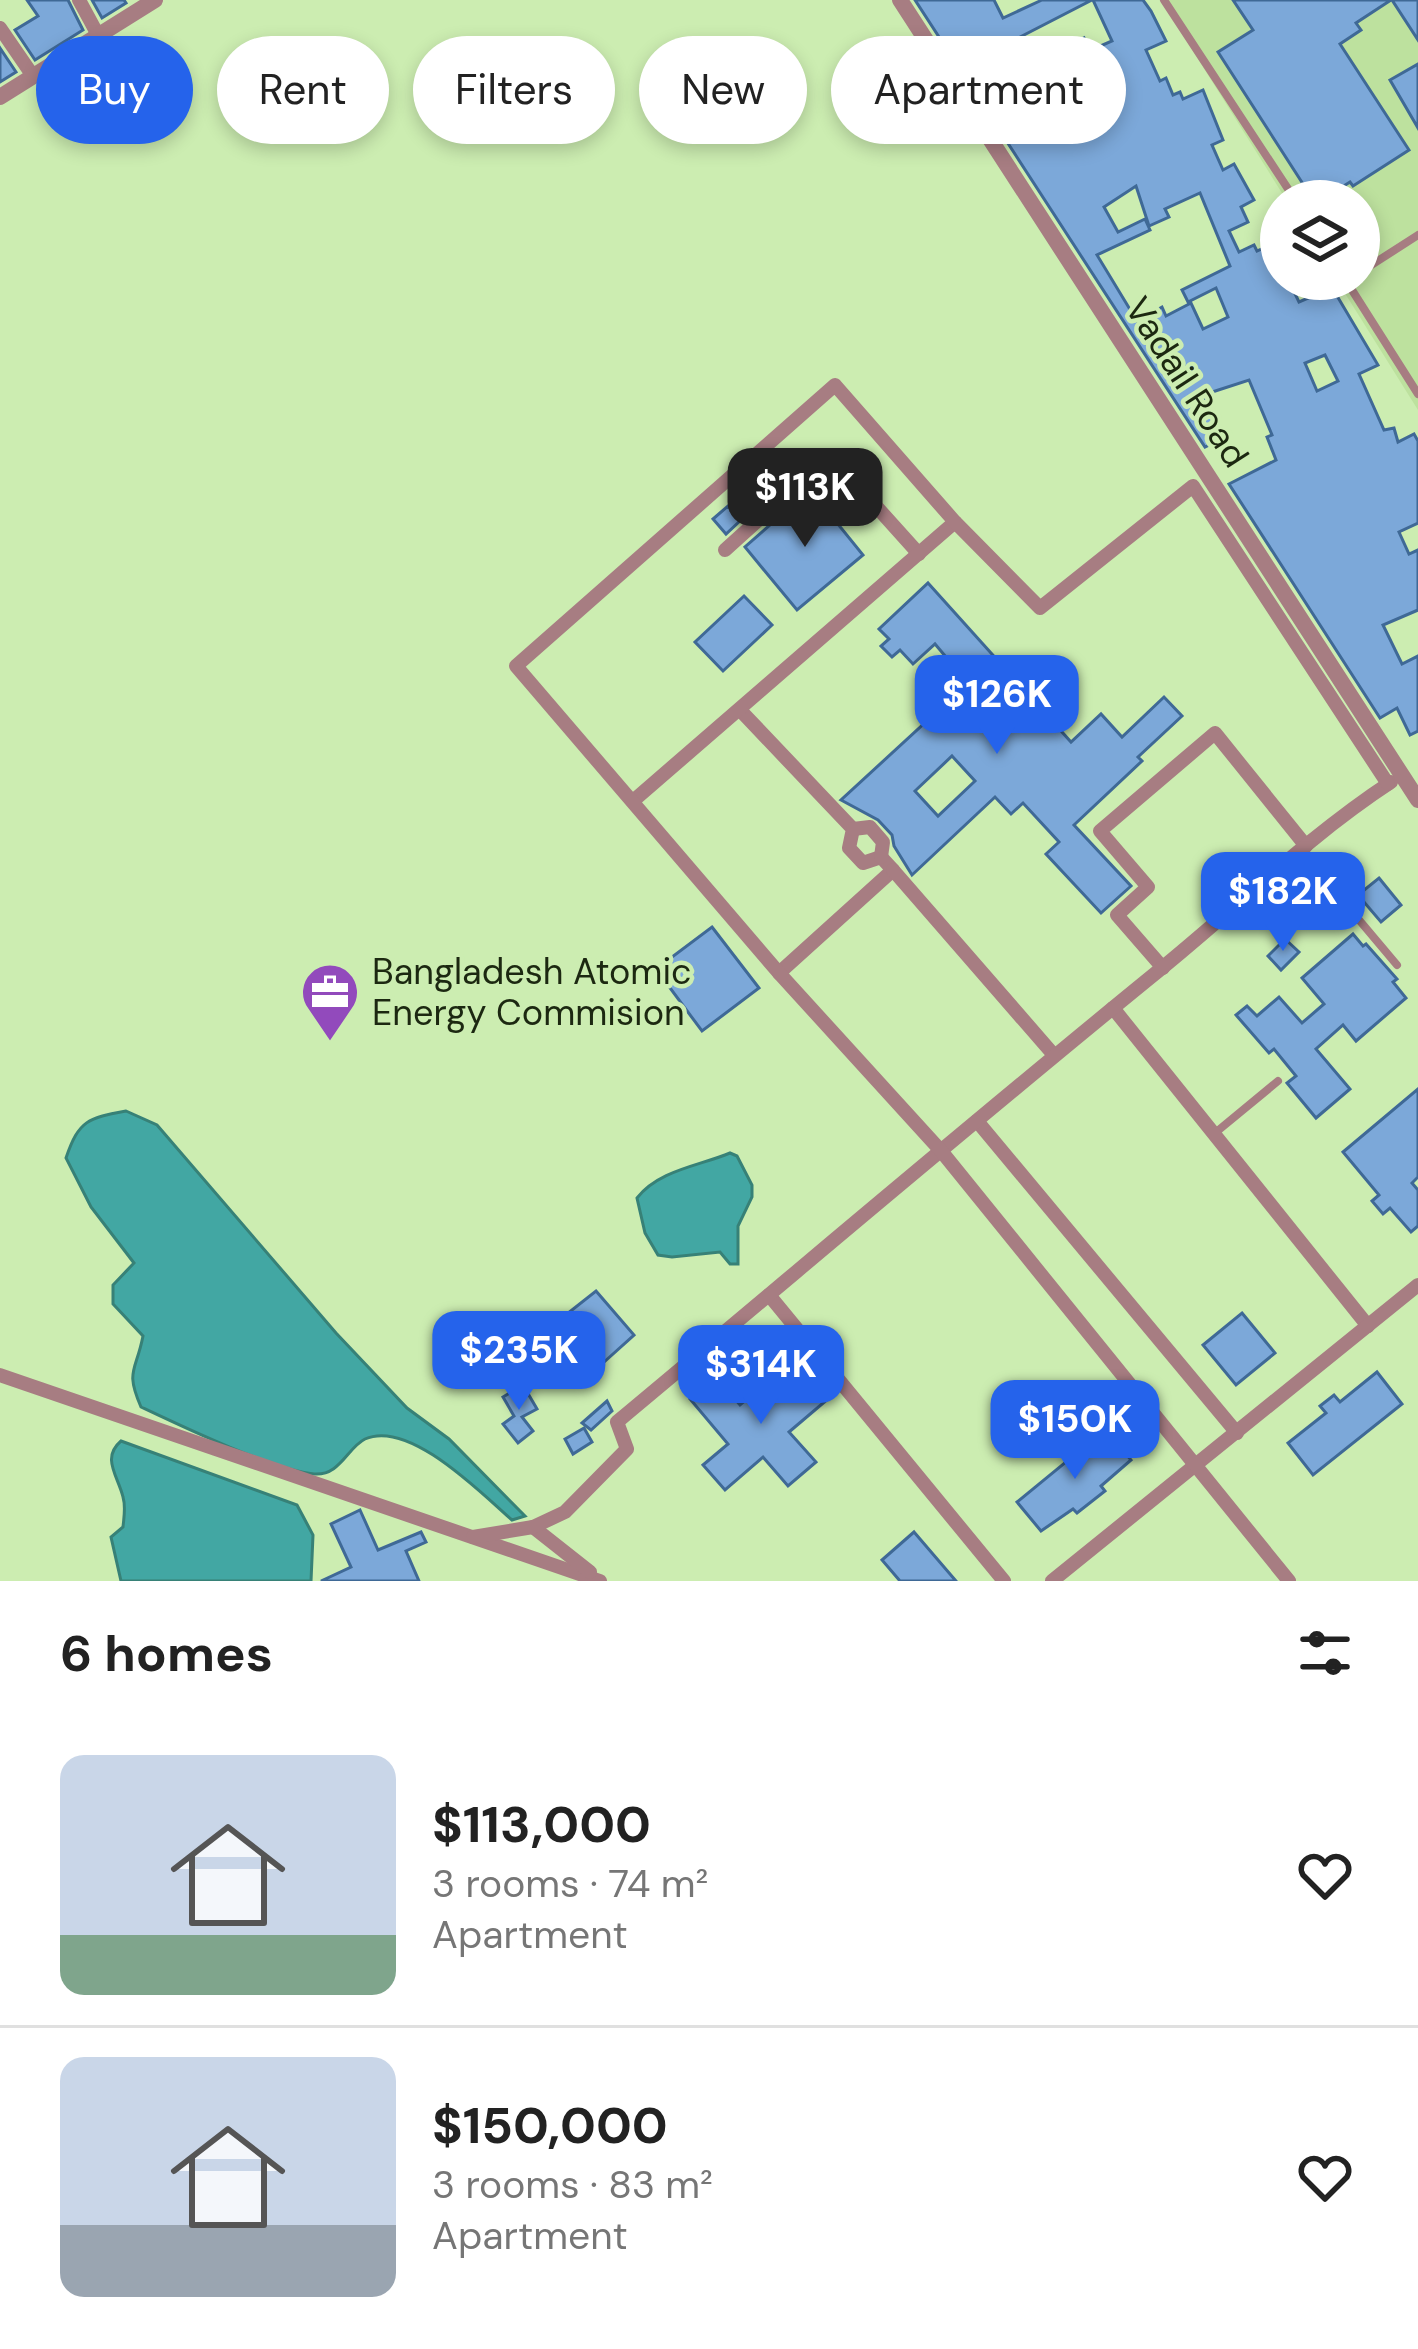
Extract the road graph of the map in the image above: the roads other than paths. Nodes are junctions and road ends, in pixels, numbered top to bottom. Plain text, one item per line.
1 (79, 0) edge
2 (154, 0) edge
3 (900, 0) edge
4 (1164, 0) edge
5 (0, 28) edge
6 (98, 35) junction
7 (33, 76) junction
8 (0, 97) edge
9 (1282, 180) edge
10 (1418, 236) edge
11 (1380, 260) edge
12 (1359, 300) edge
13 (1418, 394) edge
14 (955, 522) junction
15 (725, 550) dead end
16 (919, 554) junction
17 (740, 710) junction
18 (1395, 780) junction
19 (1418, 800) edge
20 (633, 801) junction
21 (1304, 848) junction
22 (893, 870) junction
23 (1397, 965) dead end
24 (1163, 968) junction
25 (779, 973) junction
26 (1113, 1008) junction
27 (1053, 1054) junction
28 (1278, 1081) dead end
29 (976, 1120) junction
30 (1214, 1134) junction
31 (942, 1152) junction
32 (1418, 1285) edge
33 (769, 1295) junction
34 (1367, 1326) junction
35 (0, 1375) edge
36 (1237, 1433) junction
37 (1196, 1467) junction
38 (533, 1527) junction
39 (473, 1538) junction
40 (601, 1581) edge
41 (1004, 1581) edge
42 (1052, 1581) edge
43 (1289, 1581) edge

1 - 6 street
2 - 6 street
3 - 18 street, Vadail Road
4 - 9 lane
5 - 7 street
6 - 7 street
7 - 8 street
10 - 11 lane
12 - 13 lane
14 - 16 street
14 - 18 street
14 - 20 street
15 - 16 street
16 - 17 street
17 - 20 street
17 - 22 street
18 - 19 street, Vadail Road
18 - 21 street
20 - 25 street
21 - 23 lane
21 - 24 street
21 - 24 street
22 - 25 street
22 - 27 street
24 - 26 street
25 - 31 street
26 - 27 street
26 - 30 street
27 - 29 street
28 - 30 lane
29 - 31 street
29 - 36 street
30 - 34 street
31 - 33 street
31 - 37 street
32 - 34 street
33 - 38 street
33 - 41 street
34 - 36 street
35 - 39 street
36 - 37 street
37 - 42 street
37 - 43 street
38 - 39 street
38 - 40 street
39 - 40 street

